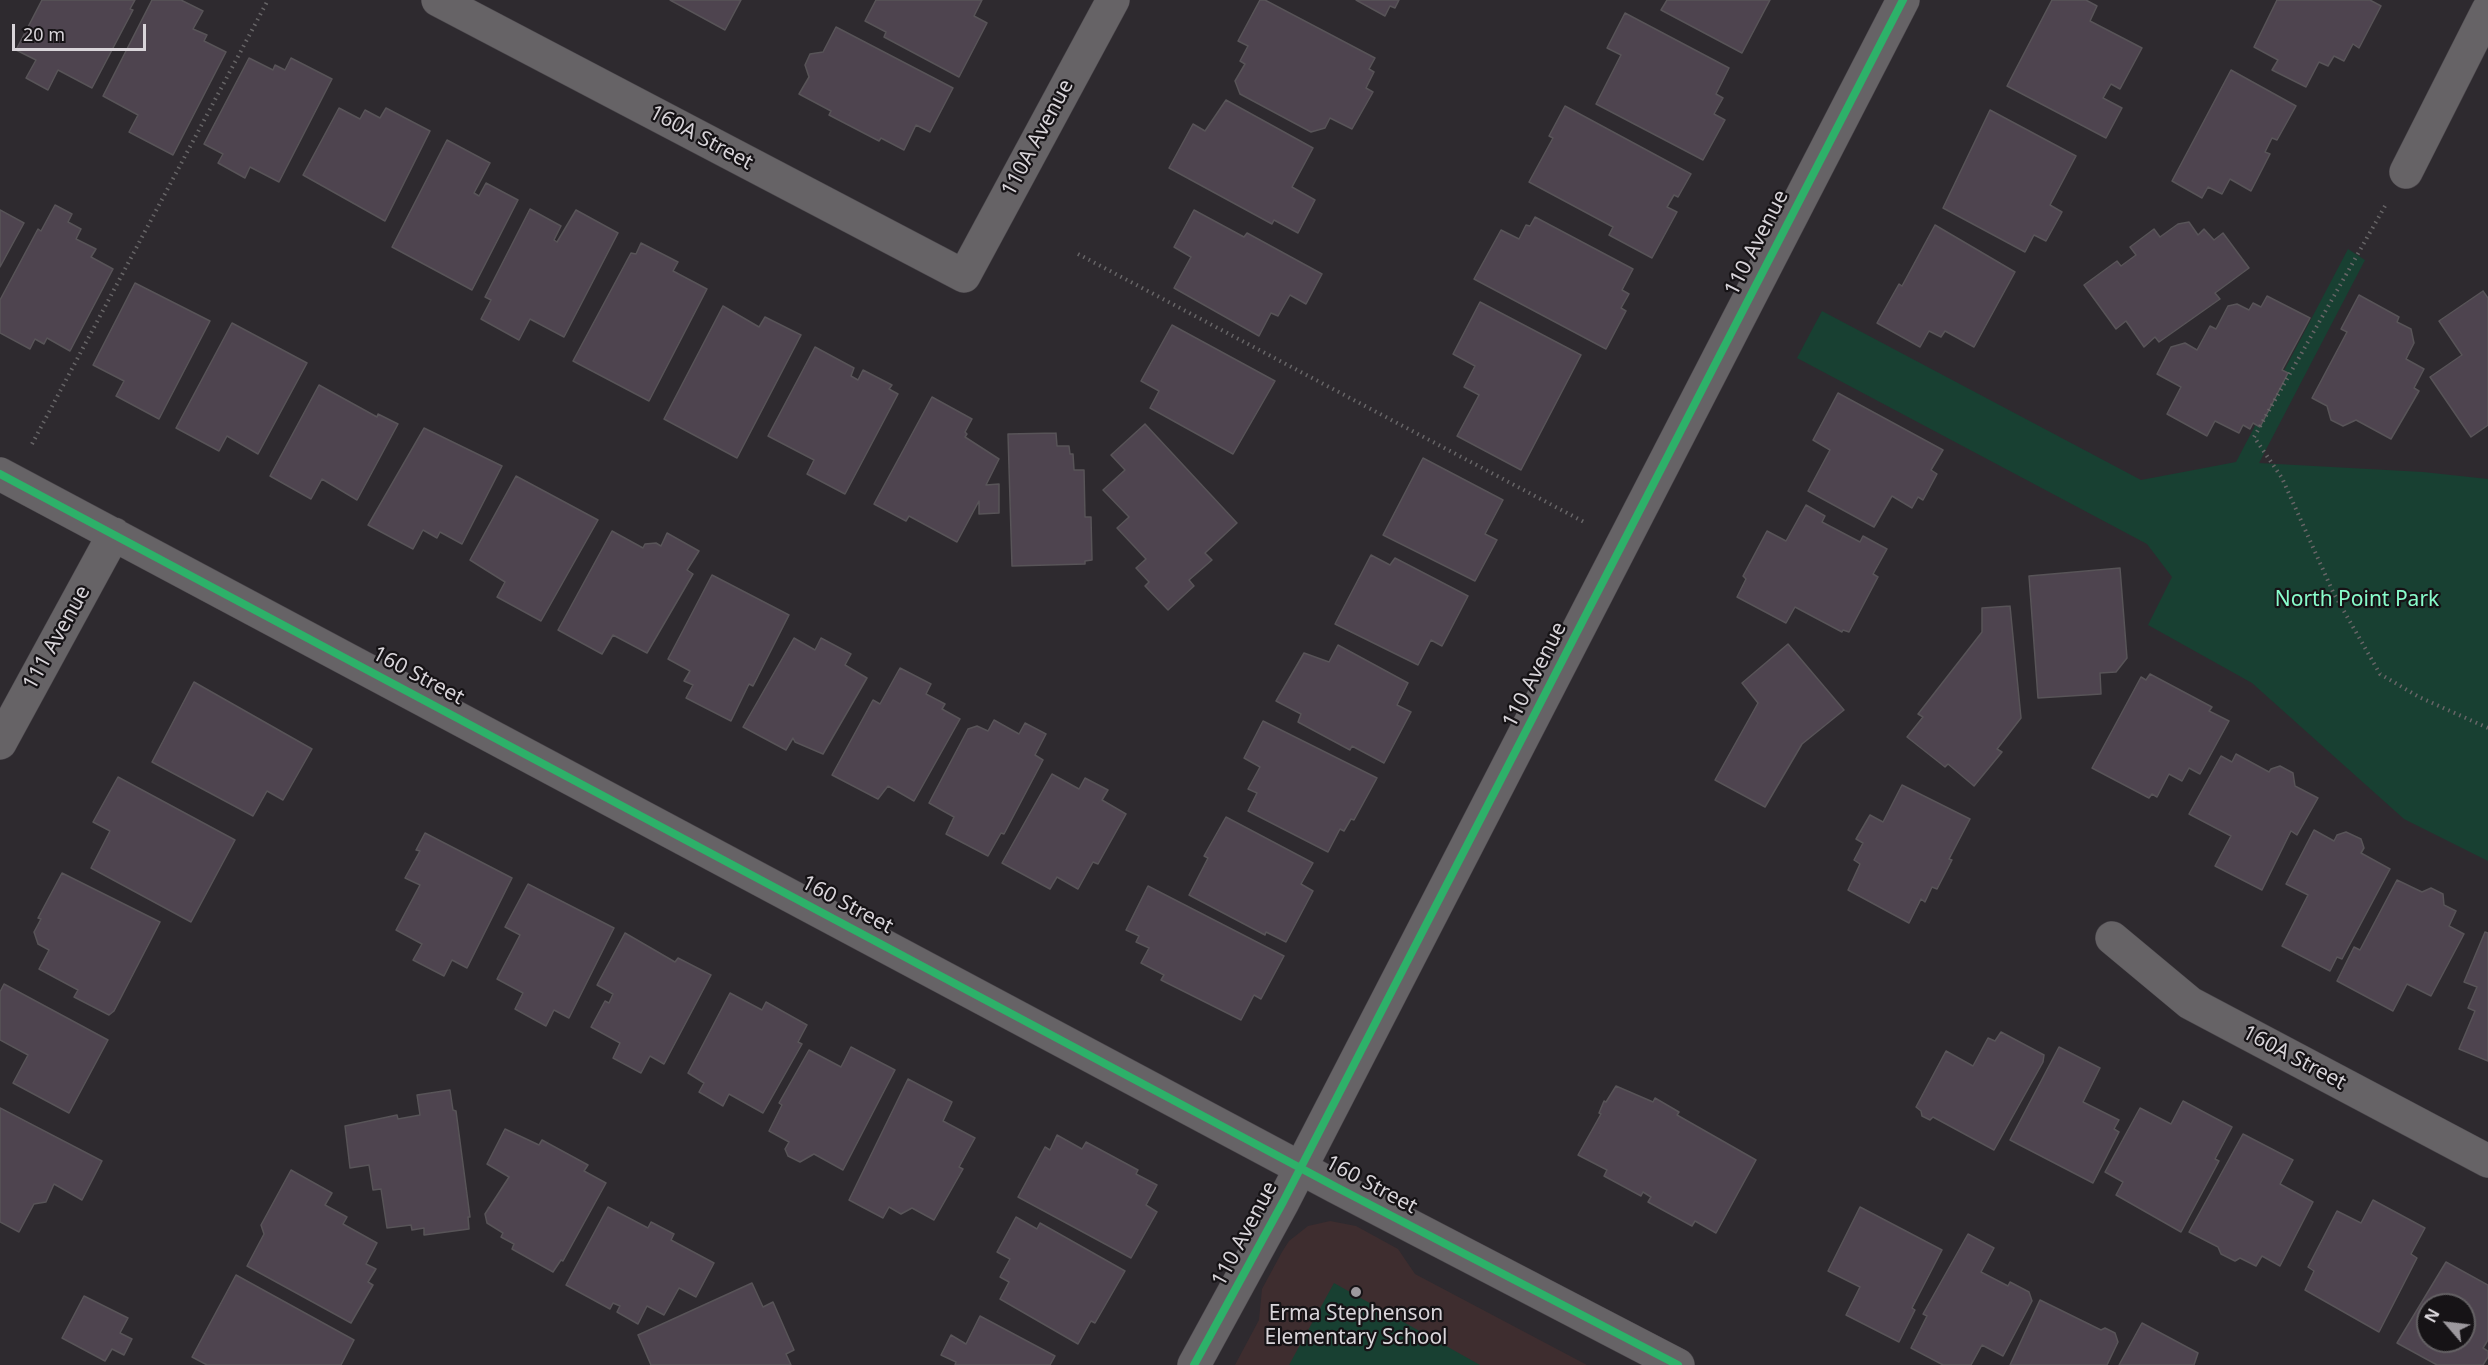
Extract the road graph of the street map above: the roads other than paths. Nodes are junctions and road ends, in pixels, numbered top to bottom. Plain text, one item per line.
1 (438, 0) edge
2 (1113, 0) edge
3 (1903, 0) edge
4 (2488, 10) edge
5 (2406, 172) road end
6 (964, 276) joint
7 (0, 474) edge
8 (114, 534) junction
9 (0, 743) edge
10 (2112, 938) dead end
11 (2488, 1161) edge
12 (1300, 1168) junction
13 (1194, 1365) edge
14 (1678, 1365) edge

1 - 6 street, 160A Street
2 - 6 street, 110A Avenue
3 - 12 street, 110 Avenue
4 - 5 street
7 - 8 street, 160 Street
8 - 9 street, 111 Avenue
8 - 12 street, 160 Street
10 - 11 street, 160A Street
12 - 13 street, 110 Avenue
12 - 14 street, 160 Street

